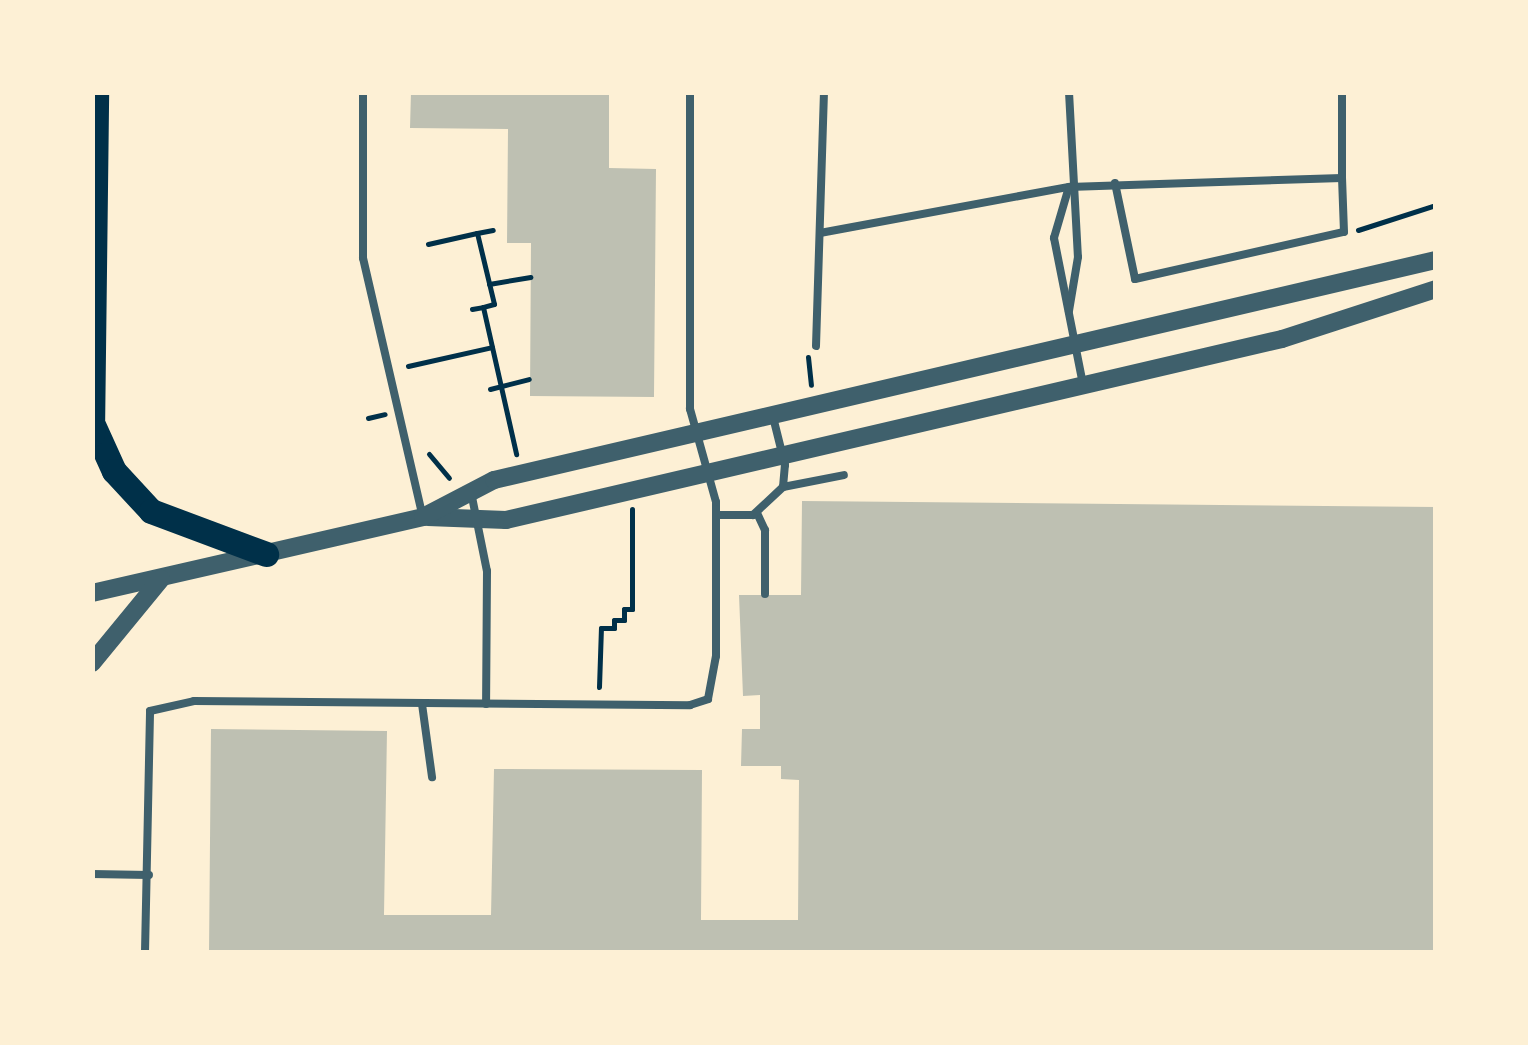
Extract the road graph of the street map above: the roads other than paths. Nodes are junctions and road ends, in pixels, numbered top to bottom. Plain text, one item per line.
1 (96, 92) edge
2 (363, 92) edge
3 (690, 92) edge
4 (824, 92) edge
5 (1068, 92) edge
6 (1342, 92) edge
7 (1342, 178) junction
8 (1115, 183) junction
9 (1069, 187) junction
10 (820, 233) junction
11 (1436, 260) edge
12 (1436, 290) edge
13 (1069, 311) junction
14 (1074, 344) junction
15 (816, 346) dead end
16 (1083, 385) junction
17 (772, 414) junction
18 (94, 430) edge
19 (694, 432) junction
20 (783, 455) junction
21 (710, 472) junction
22 (844, 475) dead end
23 (783, 488) junction
24 (470, 492) junction
25 (757, 512) junction
26 (716, 515) junction
27 (423, 517) junction
28 (476, 519) junction
29 (266, 554) junction
30 (160, 579) junction
31 (92, 592) edge
32 (765, 594) dead end
33 (92, 662) edge
34 (422, 704) junction
35 (486, 704) junction
36 (432, 777) dead end
37 (92, 874) edge
38 (149, 875) junction
39 (145, 952) edge

1 - 18 highway
2 - 27 lane
3 - 19 lane
4 - 10 lane
5 - 9 lane
6 - 7 lane
7 - 8 lane
7 - 8 lane
8 - 9 lane
9 - 10 lane
9 - 13 lane
9 - 13 lane
10 - 15 lane
11 - 14 street
12 - 16 street
13 - 14 lane
14 - 16 lane
14 - 17 street
16 - 20 street
17 - 19 street
17 - 20 lane
18 - 29 highway
19 - 21 lane
19 - 24 street
20 - 21 street
20 - 23 lane
21 - 26 lane
21 - 28 street
22 - 23 lane
23 - 25 lane
24 - 27 street
24 - 28 lane
25 - 26 lane
25 - 32 lane
26 - 35 lane
27 - 28 street
27 - 29 street
28 - 35 lane
29 - 30 street
30 - 31 street
30 - 33 street
34 - 35 lane
34 - 36 lane
34 - 38 lane
37 - 38 lane
38 - 39 lane

